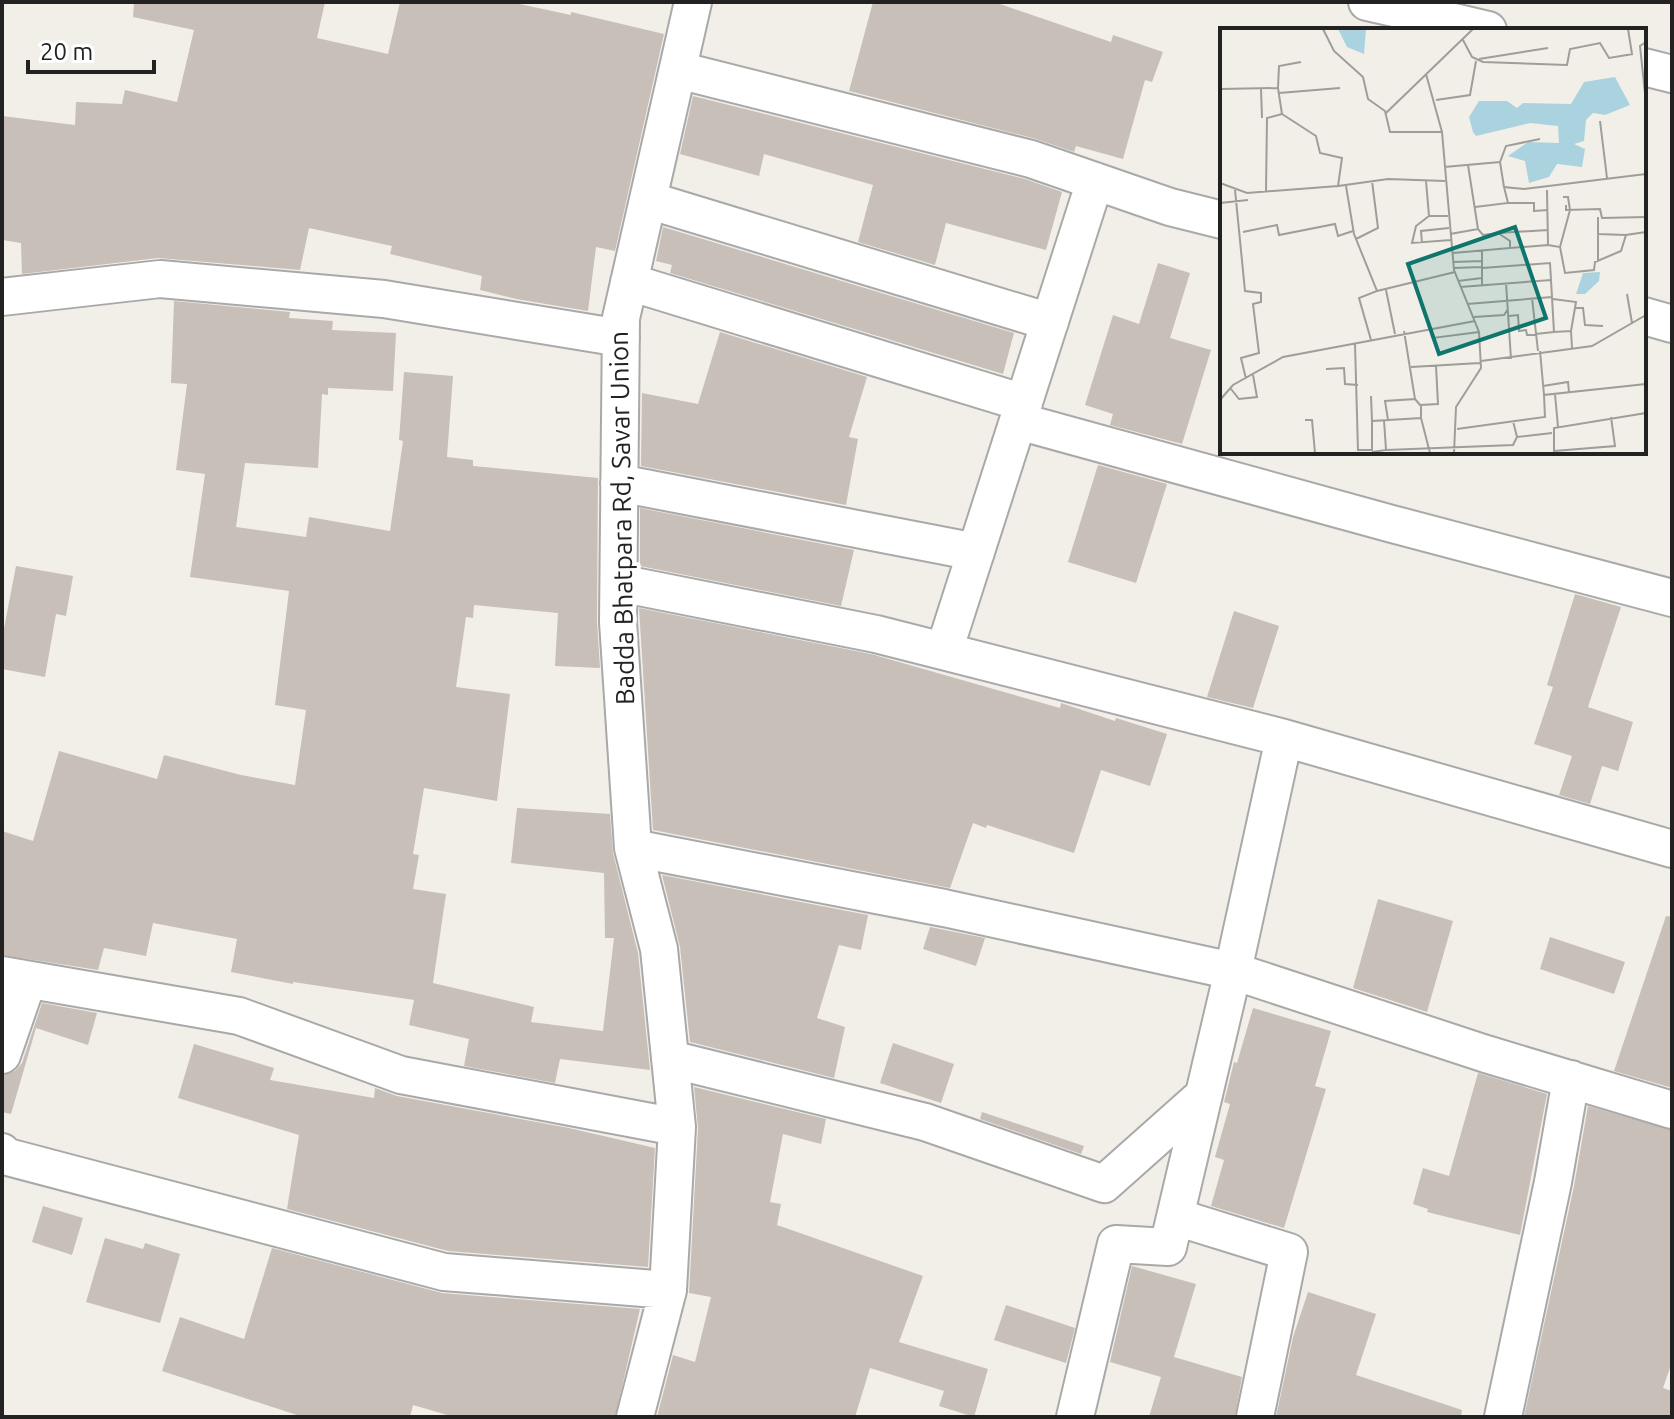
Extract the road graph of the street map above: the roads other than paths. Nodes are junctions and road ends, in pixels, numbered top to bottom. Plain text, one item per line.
1 (693, 2) edge
2 (1367, 2) edge
3 (1410, 20) edge
4 (1472, 28) edge
5 (1646, 68) edge
6 (678, 70) junction
7 (1672, 74) edge
8 (1095, 181) junction
9 (648, 200) junction
10 (1220, 220) edge
11 (629, 282) junction
12 (2, 297) edge
13 (1646, 317) edge
14 (1050, 322) junction
15 (1672, 324) edge
16 (621, 338) junction
17 (1021, 412) junction
18 (619, 483) junction
19 (976, 552) junction
20 (619, 583) junction
21 (1672, 598) edge
22 (944, 651) junction
23 (1284, 738) junction
24 (633, 848) junction
25 (1672, 849) edge
26 (1233, 971) junction
27 (15, 978) edge
28 (2, 1055) edge
29 (670, 1059) junction
30 (1571, 1079) junction
31 (1204, 1095) junction
32 (1672, 1110) edge
33 (677, 1127) junction
34 (2, 1152) edge
35 (1176, 1217) junction
36 (668, 1290) junction
37 (635, 1417) edge
38 (1075, 1417) edge
39 (1255, 1417) edge
40 (1503, 1417) edge

1 - 6 street, Badda Bhatpara Rd, Savar Union
2 - 3 street
3 - 4 street
5 - 7 street
6 - 8 street
6 - 9 street, Badda Bhatpara Rd, Savar Union
8 - 10 street
8 - 14 street
9 - 11 street, Badda Bhatpara Rd, Savar Union
9 - 14 street
11 - 16 street, Badda Bhatpara Rd, Savar Union
11 - 17 street
12 - 16 street
13 - 15 street
14 - 17 street
16 - 18 street, Badda Bhatpara Rd, Savar Union
17 - 19 street
17 - 21 street
18 - 19 street
18 - 20 street, Badda Bhatpara Rd, Savar Union
19 - 22 street
20 - 22 street
20 - 24 street, Badda Bhatpara Rd, Savar Union
22 - 23 street
23 - 25 street
23 - 26 street
24 - 26 street
24 - 29 street, Badda Bhatpara Rd, Savar Union
26 - 30 street
26 - 31 street
27 - 28 street
27 - 33 street
29 - 31 street
29 - 33 street, Badda Bhatpara Rd, Savar Union
30 - 32 street
30 - 40 street
31 - 35 street
33 - 36 street, Badda Bhatpara Rd, Savar Union
34 - 36 street
35 - 38 street
35 - 39 street
36 - 37 street, Badda Bhatpara Rd, Savar Union

